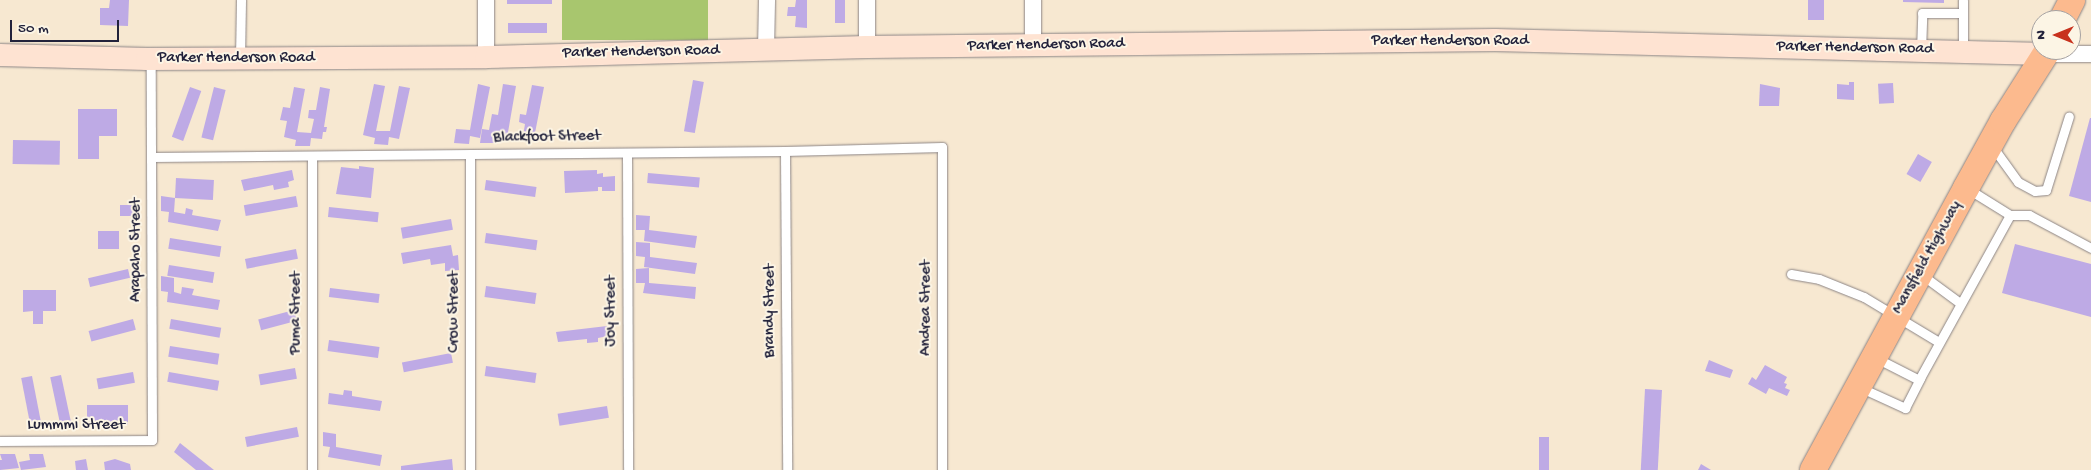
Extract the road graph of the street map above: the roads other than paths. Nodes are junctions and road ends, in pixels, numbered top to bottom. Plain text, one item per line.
1 (241, 0) edge
2 (486, 0) edge
3 (767, 0) edge
4 (867, 0) edge
5 (1033, 0) edge
6 (1963, 0) edge
7 (1963, 14) junction
8 (1033, 46) junction
9 (867, 47) junction
10 (766, 49) junction
11 (1922, 51) junction
12 (1964, 52) junction
13 (2031, 52) edge
14 (0, 55) edge
15 (486, 56) junction
16 (151, 59) junction
17 (240, 59) junction
18 (2041, 60) edge
19 (2069, 116) dead end
20 (1991, 144) junction
21 (942, 147) joint
22 (785, 151) junction
23 (627, 152) junction
24 (470, 154) junction
25 (312, 156) junction
26 (152, 157) junction
27 (1966, 188) junction
28 (2010, 215) junction
29 (2091, 248) edge
30 (1791, 274) dead end
31 (1919, 274) junction
32 (1960, 303) junction
33 (1897, 314) junction
34 (1939, 342) junction
35 (1874, 357) junction
36 (1919, 380) junction
37 (1858, 387) junction
38 (152, 440) joint
39 (0, 441) edge
40 (312, 470) edge
41 (470, 470) edge
42 (628, 470) edge
43 (787, 470) edge
44 (942, 470) edge
45 (1813, 470) edge

1 - 17 lane
2 - 15 street
3 - 10 street
4 - 9 street
5 - 8 street
6 - 7 lane
7 - 11 lane
7 - 12 lane
8 - 9 street, Parker Henderson Road
8 - 11 street, Parker Henderson Road
9 - 10 street, Parker Henderson Road
10 - 15 street, Parker Henderson Road
11 - 12 street, Parker Henderson Road
12 - 13 street, Parker Henderson Road
14 - 16 street, Parker Henderson Road
15 - 17 street, Parker Henderson Road
16 - 17 street, Parker Henderson Road
16 - 26 lane, Arapaho Street
18 - 20 main road, Mansfield Highway
19 - 20 lane
20 - 27 main road, Mansfield Highway
21 - 22 lane, Blackfoot Street
21 - 44 lane, Andrea Street
22 - 23 lane, Blackfoot Street
22 - 43 lane, Brandy Street
23 - 24 lane, Blackfoot Street
23 - 42 lane, Joy Street
24 - 25 lane, Blackfoot Street
24 - 41 lane, Crow Street
25 - 26 lane, Blackfoot Street
25 - 40 lane, Puma Street
26 - 38 lane, Arapaho Street
27 - 28 lane
27 - 31 main road, Mansfield Highway
28 - 29 lane
28 - 32 lane
30 - 33 lane
31 - 32 lane
31 - 33 main road, Mansfield Highway
32 - 34 lane
33 - 34 lane
33 - 35 main road, Mansfield Highway
34 - 36 lane
35 - 36 lane
35 - 37 main road, Mansfield Highway
36 - 37 lane
37 - 45 main road, Mansfield Highway
38 - 39 lane, Lummmi Street

